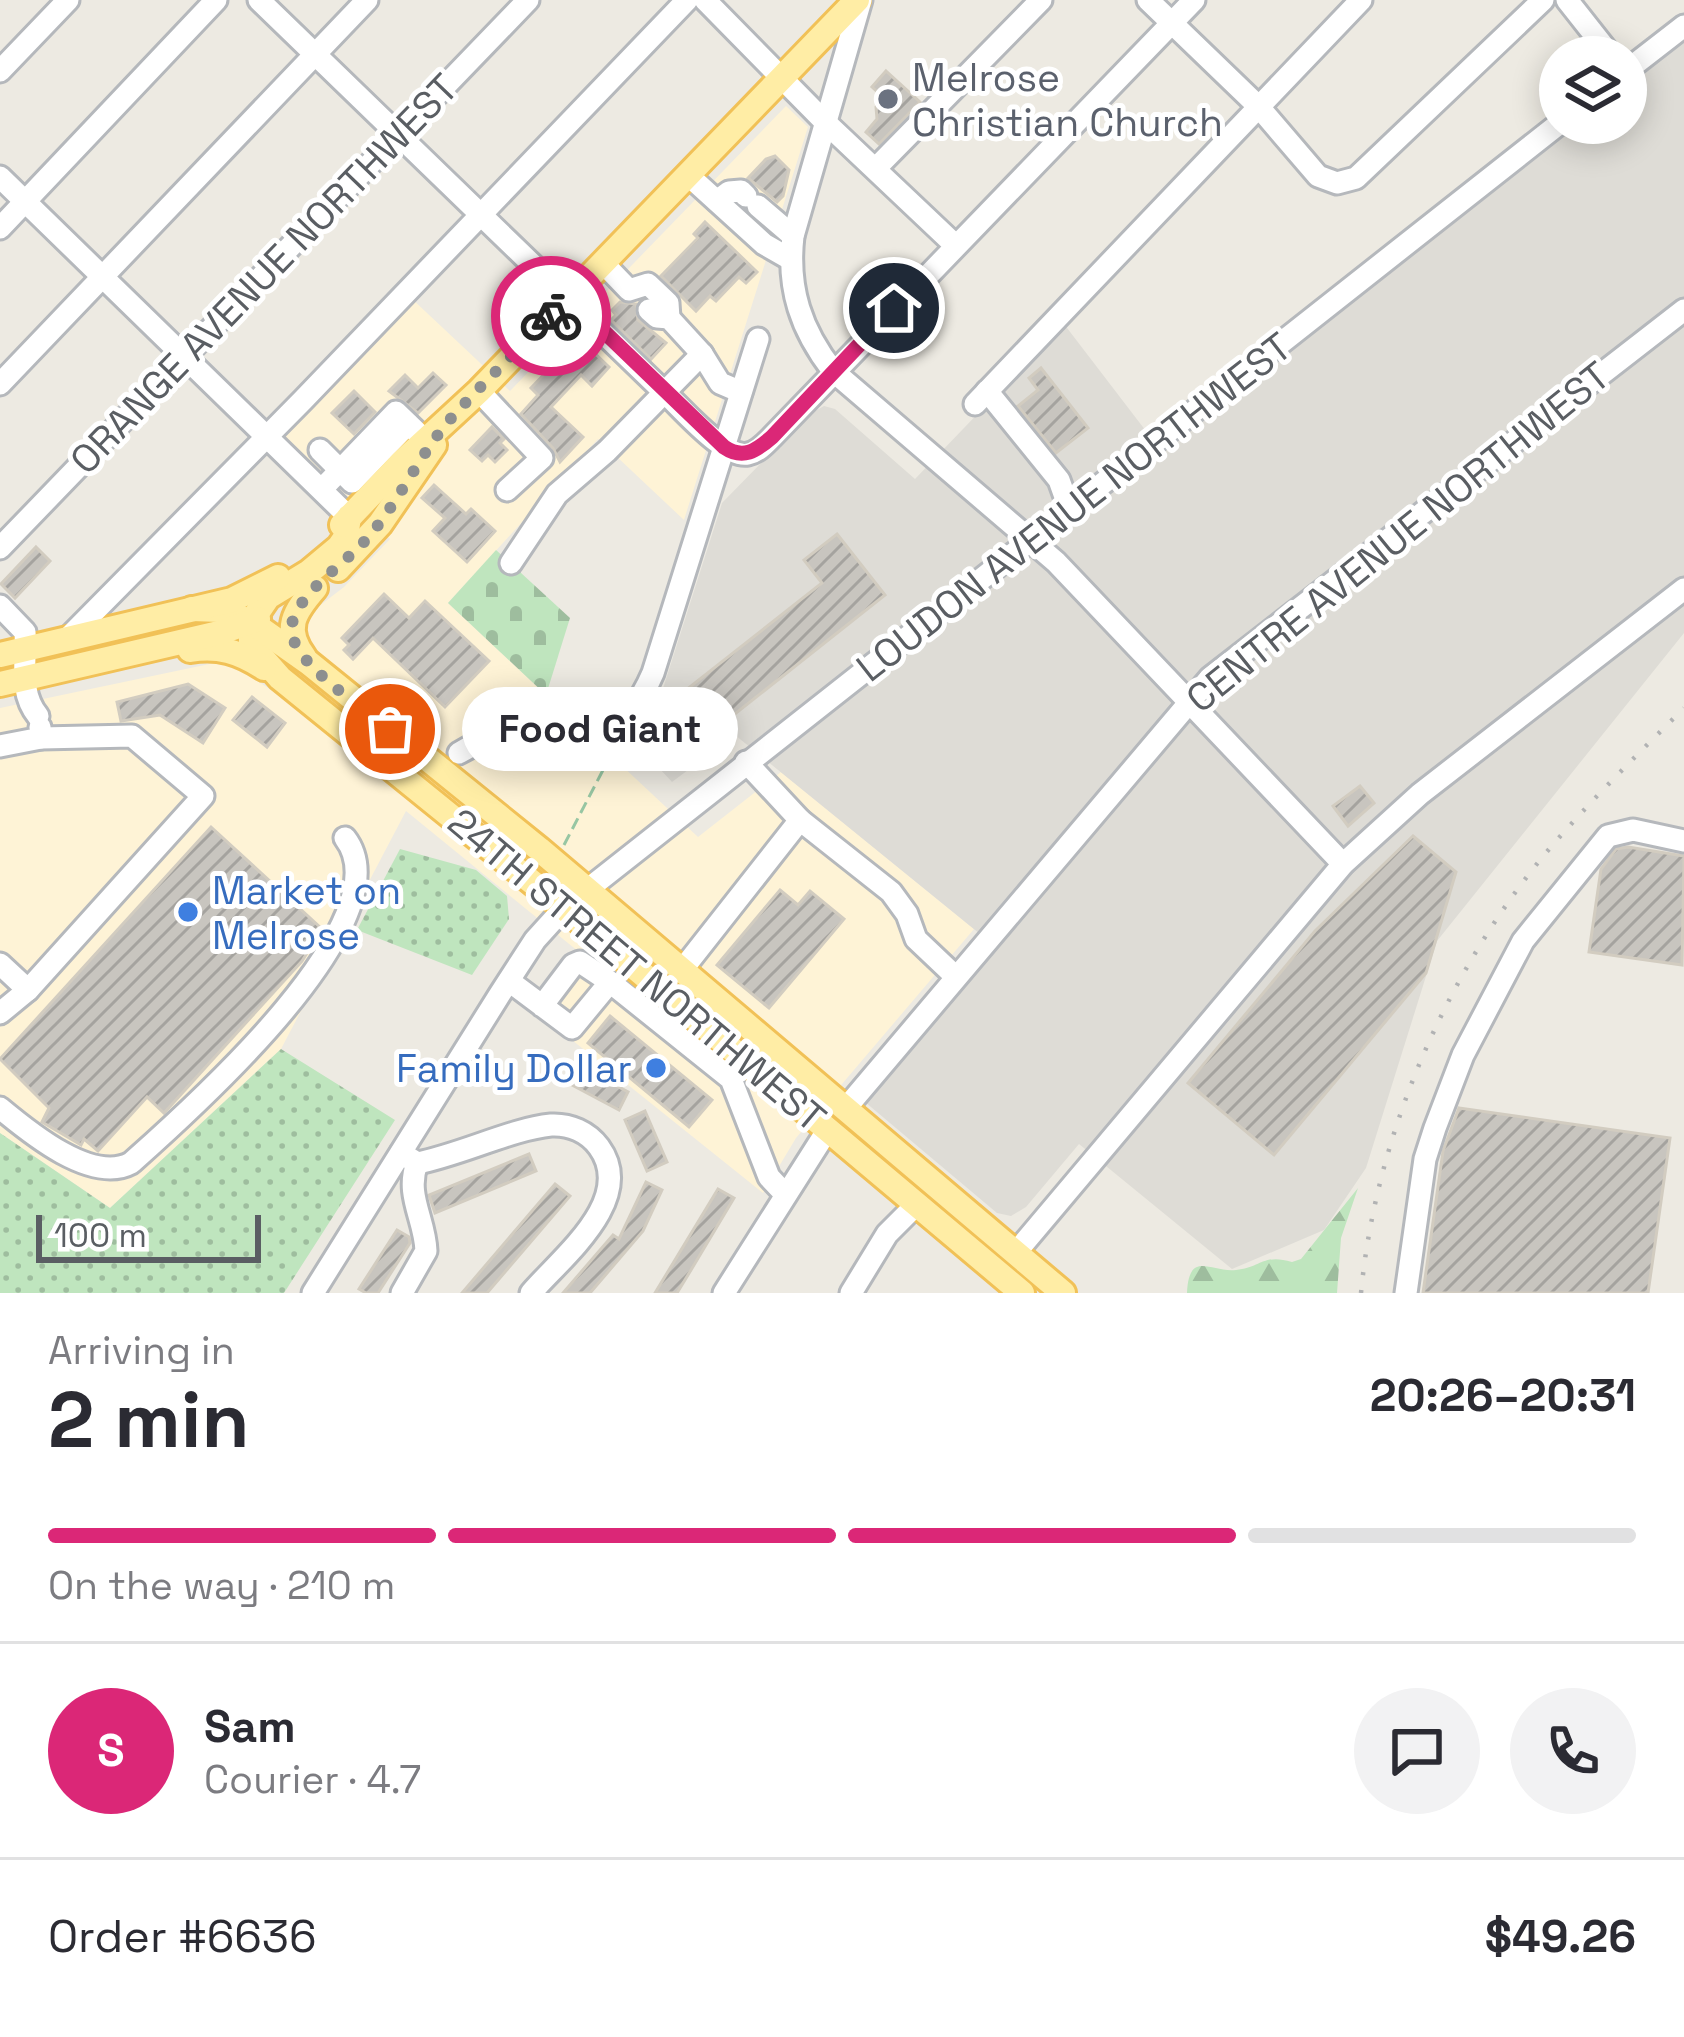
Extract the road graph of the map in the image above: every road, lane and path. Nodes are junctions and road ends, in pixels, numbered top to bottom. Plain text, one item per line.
1 (68, 0) edge
2 (216, 0) edge
3 (259, 0) edge
4 (368, 0) edge
5 (528, 0) edge
6 (687, 0) edge
7 (705, 0) edge
8 (859, 0) edge
9 (1041, 0) edge
10 (1148, 0) edge
11 (1194, 0) edge
12 (1361, 0) edge
13 (1543, 0) edge
14 (1567, 0) edge
15 (1172, 23) junction
16 (1684, 26) edge
17 (1595, 36) edge
18 (316, 54) junction
19 (1647, 55) edge
20 (0, 71) edge
21 (782, 77) junction
22 (1258, 106) junction
23 (825, 122) junction
24 (398, 134) junction
25 (1539, 140) edge
26 (876, 168) junction
27 (688, 175) junction
28 (0, 177) edge
29 (25, 200) junction
30 (717, 201) junction
31 (480, 214) junction
32 (0, 228) edge
33 (955, 245) junction
34 (791, 248) junction
35 (603, 262) junction
36 (103, 276) junction
37 (569, 298) junction
38 (1684, 310) edge
39 (758, 340) dead end
40 (703, 355) junction
41 (185, 356) junction
42 (833, 370) junction
43 (0, 384) edge
44 (479, 391) junction
45 (664, 391) junction
46 (741, 392) junction
47 (451, 417) junction
48 (417, 432) junction
49 (266, 436) junction
50 (724, 447) junction
51 (320, 450) dead end
52 (340, 470) junction
53 (322, 489) junction
54 (507, 490) dead end
55 (1070, 508) junction
56 (349, 517) junction
57 (1030, 539) junction
58 (0, 548) edge
59 (511, 563) dead end
60 (315, 588) junction
61 (1684, 589) edge
62 (0, 606) edge
63 (192, 610) junction
64 (251, 622) junction
65 (68, 638) junction
66 (26, 649) junction
67 (0, 655) edge
68 (309, 663) junction
69 (35, 676) edge
70 (280, 678) junction
71 (355, 700) junction
72 (1187, 701) junction
73 (336, 723) junction
74 (622, 723) junction
75 (40, 727) junction
76 (0, 746) edge
77 (459, 753) dead end
78 (746, 762) junction
79 (800, 820) junction
80 (345, 838) dead end
81 (1684, 841) edge
82 (564, 850) dead end
83 (1343, 864) junction
84 (585, 888) junction
85 (564, 908) junction
86 (619, 956) junction
87 (0, 964) edge
88 (682, 970) junction
89 (955, 976) junction
90 (606, 979) junction
91 (647, 979) junction
92 (508, 981) junction
93 (28, 991) junction
94 (629, 998) junction
95 (542, 1006) junction
96 (0, 1013) edge
97 (722, 1057) junction
98 (759, 1072) junction
99 (736, 1091) junction
100 (0, 1108) edge
101 (846, 1108) junction
102 (828, 1129) junction
103 (409, 1158) junction
104 (785, 1194) junction
105 (917, 1204) junction
106 (1018, 1250) junction
107 (992, 1283) edge
108 (313, 1293) edge
109 (402, 1293) edge
110 (531, 1293) edge
111 (724, 1293) edge
112 (851, 1293) edge
113 (1022, 1293) edge
114 (1063, 1293) edge
115 (1406, 1293) edge

1 - 20 street
2 - 29 street
3 - 18 street
4 - 18 street
5 - 24 street, ORANGE AVENUE NORTHWEST
6 - 31 street
7 - 21 street
8 - 21 main road
8 - 23 street
9 - 26 street
10 - 15 street
11 - 15 street
12 - 22 street
13 - 22 street
14 - 17 street
15 - 22 street
15 - 33 street
16 - 19 street
18 - 24 street
18 - 36 street
21 - 23 street
21 - 27 main road
22 - 55 street
23 - 26 street
23 - 34 street
24 - 31 street
24 - 41 street, ORANGE AVENUE NORTHWEST
25 - 55 street, LOUDON AVENUE NORTHWEST
26 - 33 street
27 - 30 street
27 - 35 main road
28 - 29 street
29 - 32 street
29 - 36 street
30 - 34 street
30 - 34 street
31 - 37 street
31 - 49 street
33 - 42 street
34 - 42 street
35 - 37 main road
35 - 40 street
36 - 41 street
36 - 43 street
37 - 44 main road
37 - 45 street
38 - 72 street, CENTRE AVENUE NORTHWEST
39 - 46 street
40 - 45 street
40 - 46 street
41 - 49 street
41 - 58 street, ORANGE AVENUE NORTHWEST
42 - 50 street
42 - 57 street
44 - 47 main road
44 - 54 street
45 - 50 street
45 - 59 street
46 - 50 street
47 - 48 main road
47 - 60 main road
48 - 52 street
48 - 56 main road
49 - 53 street
49 - 65 street
50 - 74 street
51 - 52 street
52 - 53 street
53 - 56 street
55 - 57 street, LOUDON AVENUE NORTHWEST
56 - 63 main road
56 - 64 main road
57 - 72 street
57 - 78 street, LOUDON AVENUE NORTHWEST
60 - 64 main road
60 - 68 main road
61 - 83 street
62 - 66 street
63 - 64 main road
63 - 65 main road
64 - 68 main road, 24TH STREET NORTHWEST
64 - 69 main road
64 - 70 main road, 24TH STREET NORTHWEST
65 - 66 main road
66 - 67 main road
66 - 69 street
68 - 71 main road, 24TH STREET NORTHWEST
69 - 70 main road
69 - 75 street
70 - 73 main road, 24TH STREET NORTHWEST
71 - 73 street
71 - 84 main road, 24TH STREET NORTHWEST
72 - 83 street
72 - 89 street, CENTRE AVENUE NORTHWEST
73 - 85 main road, 24TH STREET NORTHWEST
74 - 77 street
74 - 82 path
75 - 76 street
75 - 93 street
78 - 79 street
78 - 84 street, LOUDON AVENUE NORTHWEST
79 - 88 street
79 - 89 street
80 - 100 street
81 - 115 street
83 - 106 street
84 - 85 street, LOUDON AVENUE NORTHWEST
84 - 88 main road, 24TH STREET NORTHWEST
85 - 86 main road, 24TH STREET NORTHWEST
85 - 92 street, LOUDON AVENUE NORTHWEST
86 - 90 street
86 - 91 main road, 24TH STREET NORTHWEST
87 - 93 street
88 - 101 main road, 24TH STREET NORTHWEST
89 - 101 street, CENTRE AVENUE NORTHWEST
90 - 94 street
90 - 95 street
90 - 95 street
91 - 94 street
91 - 97 main road, 24TH STREET NORTHWEST
92 - 95 street
92 - 103 street, LOUDON AVENUE NORTHWEST
93 - 96 street
94 - 97 street
97 - 98 main road, 24TH STREET NORTHWEST
97 - 99 street
98 - 99 street
98 - 102 main road, 24TH STREET NORTHWEST
99 - 104 street
101 - 106 main road, 24TH STREET NORTHWEST
102 - 104 street
102 - 105 main road, 24TH STREET NORTHWEST
103 - 108 street, LOUDON AVENUE NORTHWEST
103 - 109 street
103 - 110 street
104 - 111 street
105 - 107 main road, 24TH STREET NORTHWEST
105 - 112 street
106 - 107 main road
106 - 114 main road, 24TH STREET NORTHWEST
107 - 113 main road, 24TH STREET NORTHWEST

